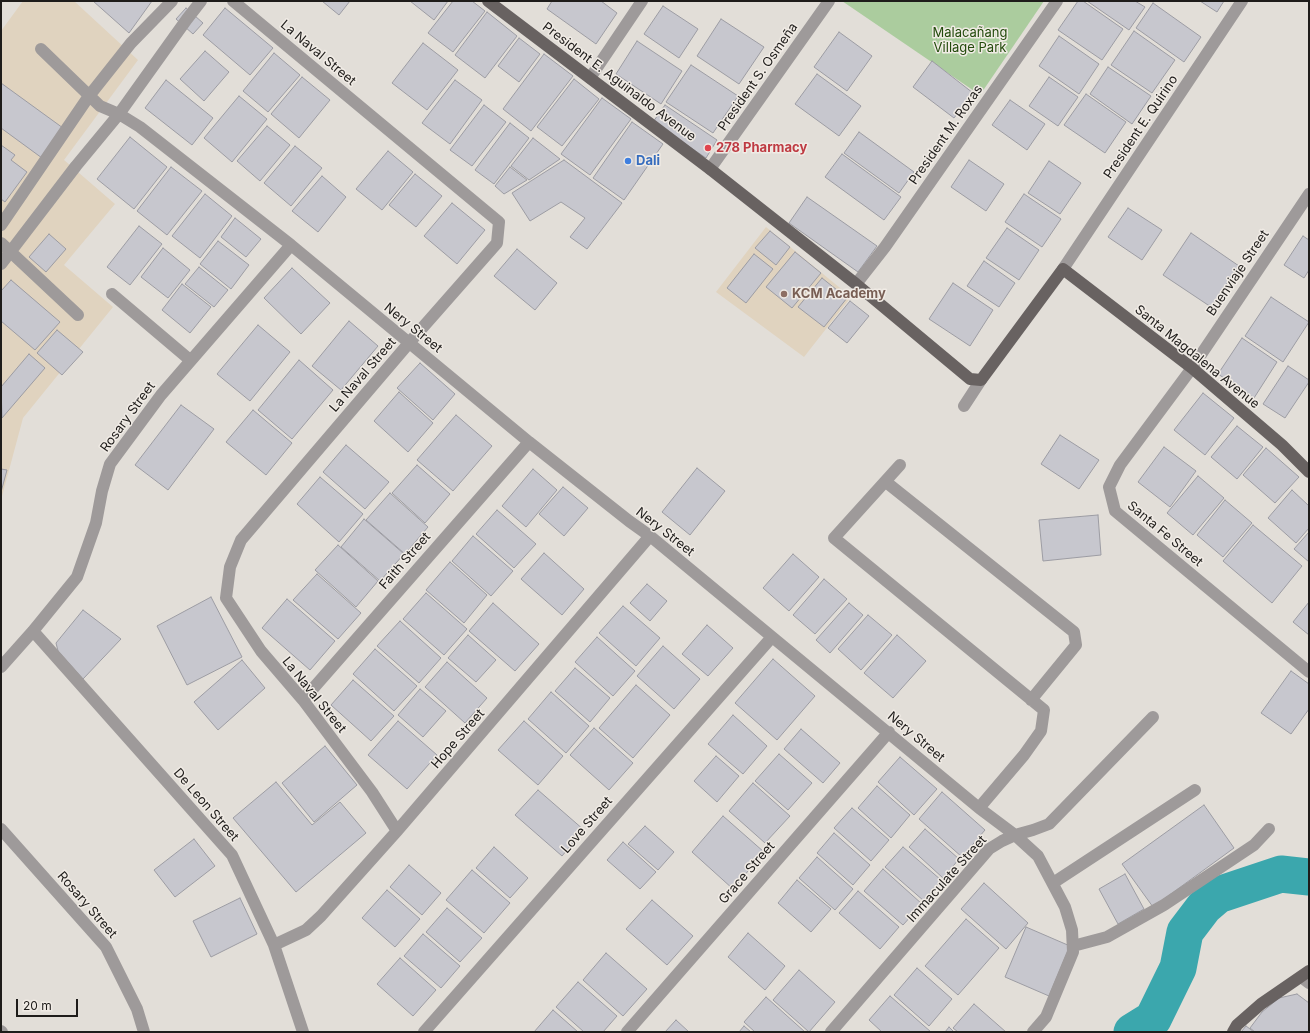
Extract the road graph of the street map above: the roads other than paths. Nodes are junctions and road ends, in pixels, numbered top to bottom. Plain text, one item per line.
1 (172, 1) edge
2 (201, 1) edge
3 (233, 1) edge
4 (488, 1) edge
5 (642, 1) edge
6 (829, 1) edge
7 (1057, 1) edge
8 (1242, 1) edge
9 (41, 49) dead end
10 (590, 78) junction
11 (89, 96) junction
12 (119, 114) junction
13 (710, 169) junction
14 (1309, 194) edge
15 (1, 225) edge
16 (1, 243) edge
17 (291, 245) junction
18 (10, 252) junction
19 (1, 264) edge
20 (1063, 269) junction
21 (856, 284) junction
22 (112, 294) dead end
23 (78, 315) dead end
24 (409, 343) junction
25 (190, 360) junction
26 (1192, 368) junction
27 (981, 380) junction
28 (964, 406) dead end
29 (529, 442) junction
30 (900, 465) dead end
31 (1309, 472) edge
32 (886, 482) junction
33 (650, 536) junction
34 (33, 630) junction
35 (772, 637) junction
36 (1, 667) edge
37 (1309, 672) edge
38 (303, 700) junction
39 (1031, 700) junction
40 (1153, 717) dead end
41 (889, 732) junction
42 (1195, 790) dead end
43 (979, 808) junction
44 (1, 829) edge
45 (1269, 829) dead end
46 (397, 831) junction
47 (1015, 834) junction
48 (1053, 883) junction
49 (274, 945) junction
50 (1073, 946) junction
51 (1306, 977) edge
52 (144, 1032) edge
53 (303, 1032) edge
54 (424, 1032) edge
55 (627, 1032) edge
56 (831, 1032) edge
57 (1033, 1032) edge
58 (1233, 1032) edge

1 - 11 street
2 - 12 street
3 - 24 street, La Naval Street
4 - 10 main road, President E. Aguinaldo Avenue
5 - 10 street
6 - 13 street, President S. Osmeña
7 - 21 street, President M. Roxas
8 - 20 street, President E. Quirino
9 - 11 street, Nery Street
10 - 13 main road, President E. Aguinaldo Avenue
11 - 12 street, Nery Street
11 - 15 street
12 - 17 street, Nery Street
12 - 18 street
13 - 21 main road, President E. Aguinaldo Avenue
14 - 26 street, Buenviaje Street
16 - 18 street
17 - 24 street, Nery Street
17 - 25 street, Rosary Street
18 - 19 street
18 - 23 street
20 - 26 main road, Santa Magdalena Avenue
20 - 27 main road
21 - 27 main road, President E. Aguinaldo Avenue
22 - 25 street
24 - 29 street, Nery Street
24 - 38 street, La Naval Street
25 - 34 street, Rosary Street
26 - 31 main road, Santa Magdalena Avenue
26 - 37 street, Santa Fe Street
27 - 28 street
29 - 33 street, Nery Street
29 - 38 street, Faith Street
30 - 32 street
32 - 39 street
32 - 39 street
33 - 35 street, Nery Street
33 - 46 street, Hope Street
34 - 36 street, Rosary Street
34 - 49 street, De Leon Street
35 - 41 street, Nery Street
35 - 54 street, Love Street
38 - 46 street, La Naval Street
39 - 43 street
40 - 47 street, Immaculate Street
41 - 43 street, Nery Street
41 - 55 street, Grace Street
42 - 48 street
43 - 47 street, Nery Street
44 - 52 street, Rosary Street
45 - 50 street
46 - 49 street, Hope Street
47 - 48 street, Nery Street
47 - 56 street, Immaculate Street
48 - 50 street, Nery Street
49 - 53 street, De Leon Street
50 - 57 street, Nery Street
51 - 58 main road

